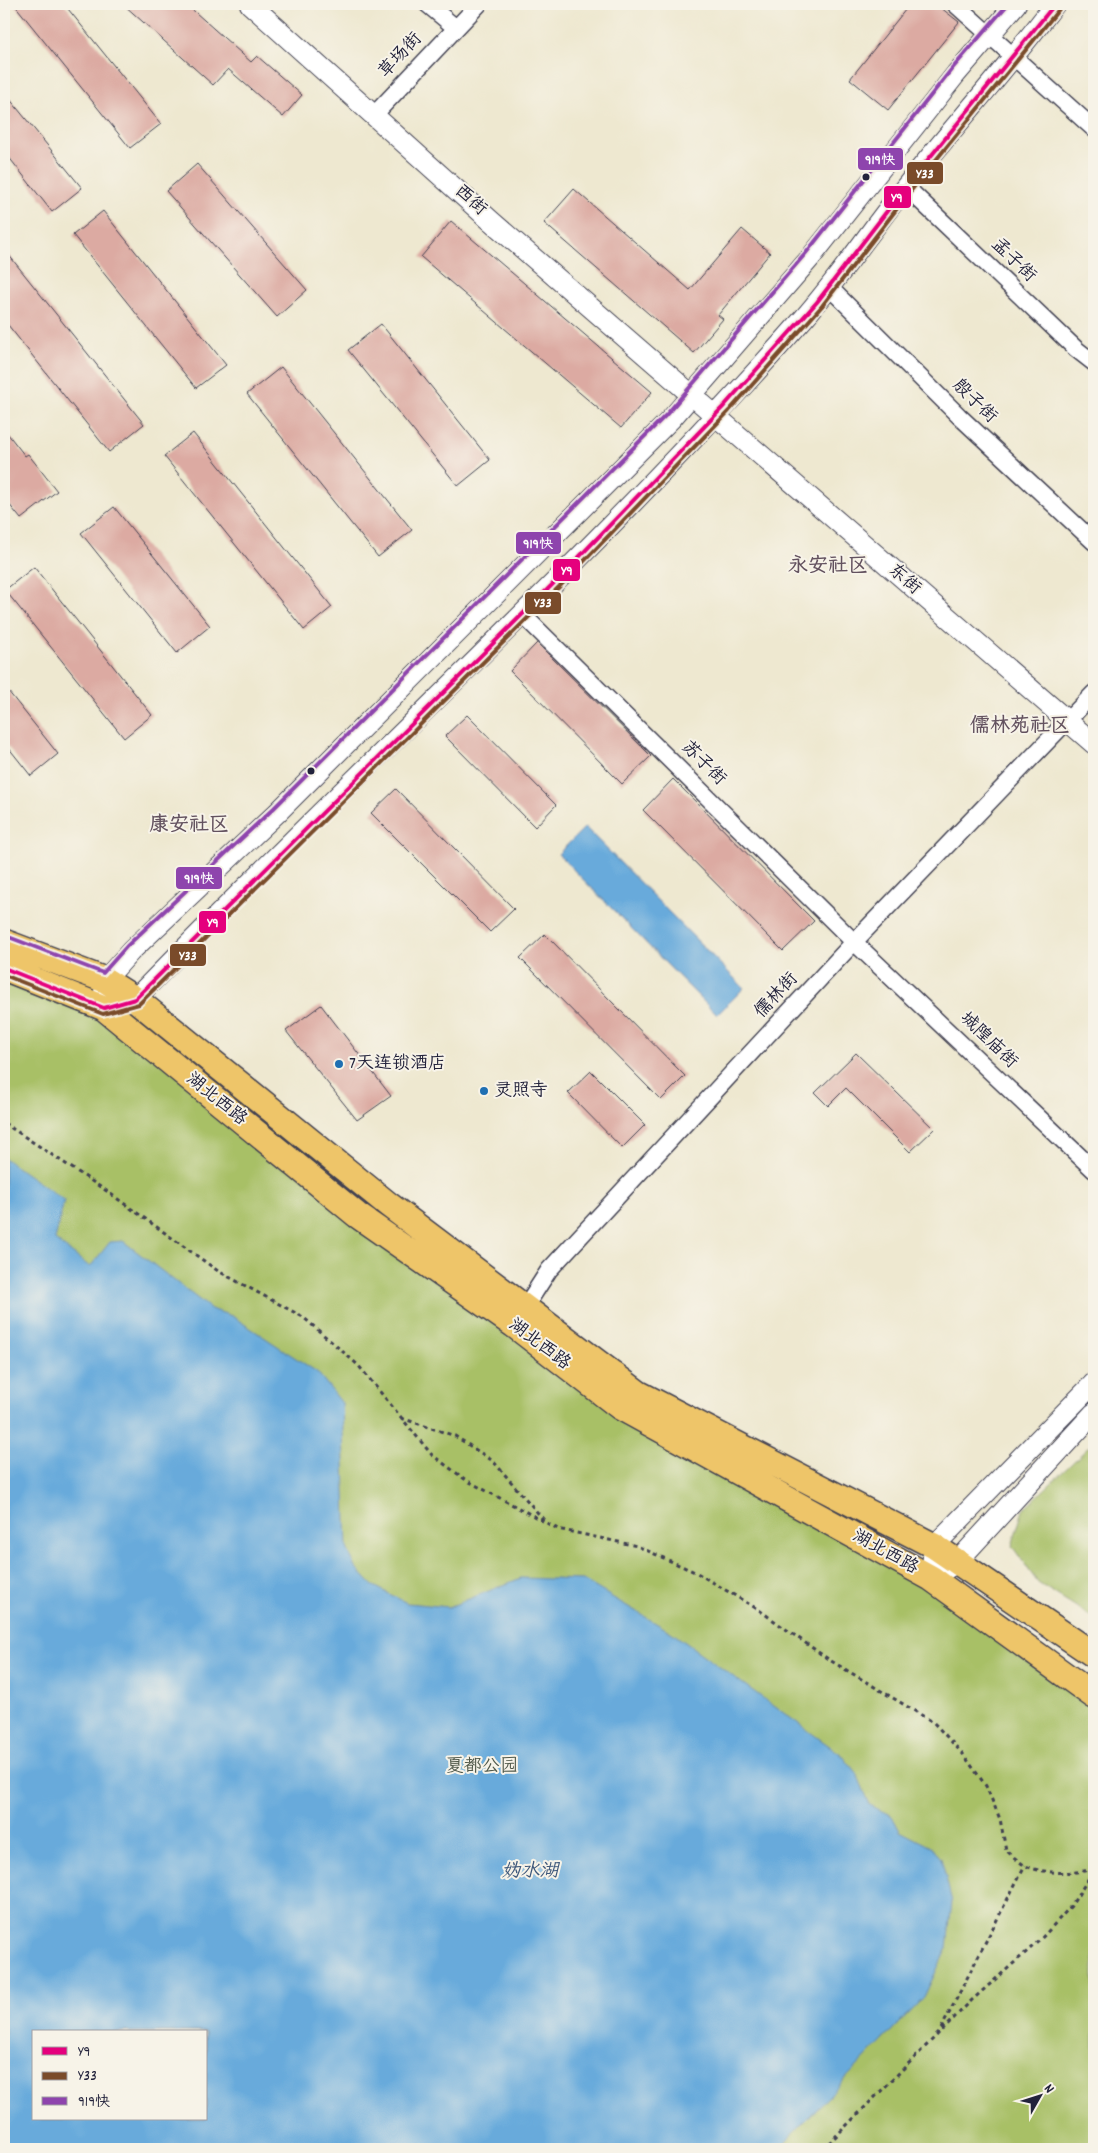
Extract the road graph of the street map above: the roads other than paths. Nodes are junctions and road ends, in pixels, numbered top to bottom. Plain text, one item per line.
1 (250, 4) edge
2 (427, 4) edge
3 (478, 4) edge
4 (955, 4) edge
5 (1016, 4) edge
6 (1056, 4) edge
7 (456, 28) junction
8 (989, 35) junction
9 (1015, 57) junction
10 (374, 115) junction
11 (1094, 129) edge
12 (906, 187) junction
13 (829, 287) junction
14 (1094, 363) edge
15 (692, 396) junction
16 (715, 416) junction
17 (1094, 542) edge
18 (523, 616) junction
19 (1094, 693) edge
20 (1067, 721) junction
21 (1094, 744) edge
22 (4, 942) edge
23 (854, 942) junction
24 (4, 968) edge
25 (105, 980) junction
26 (135, 998) junction
27 (104, 1008) junction
28 (1094, 1170) edge
29 (520, 1316) junction
30 (1094, 1383) edge
31 (1094, 1413) edge
32 (934, 1546) junction
33 (956, 1563) junction
34 (931, 1578) junction
35 (1094, 1655) edge
36 (1094, 1696) edge

1 - 10 street, 西街
2 - 7 street
3 - 7 street, 草场街
4 - 8 street
5 - 8 street
6 - 9 street
7 - 10 street, 草场街
8 - 9 street
8 - 15 street
9 - 11 street
9 - 12 street
10 - 15 street, 西街
12 - 13 street
12 - 14 street, 孟子街
13 - 16 street
13 - 17 street, 殷子街
15 - 16 street, 东街
15 - 25 street
16 - 18 street
16 - 20 street, 东街
18 - 23 street, 苏子街
18 - 26 street
19 - 20 street, 儒林街
20 - 21 street, 东街
20 - 23 street, 儒林街
22 - 25 main road, 湖北西路
23 - 28 street, 城隍庙街
23 - 29 street, 儒林街
24 - 27 main road, 湖北西路
25 - 26 main road, 湖北西路
25 - 27 street
26 - 27 street
26 - 29 main road, 湖北西路
27 - 29 main road, 湖北西路
29 - 32 main road, 湖北西路
29 - 34 main road, 湖北西路
30 - 32 street
31 - 33 street
32 - 33 main road, 湖北西路
32 - 34 street
33 - 34 street
33 - 35 main road, 湖北西路
34 - 36 main road, 湖北西路

